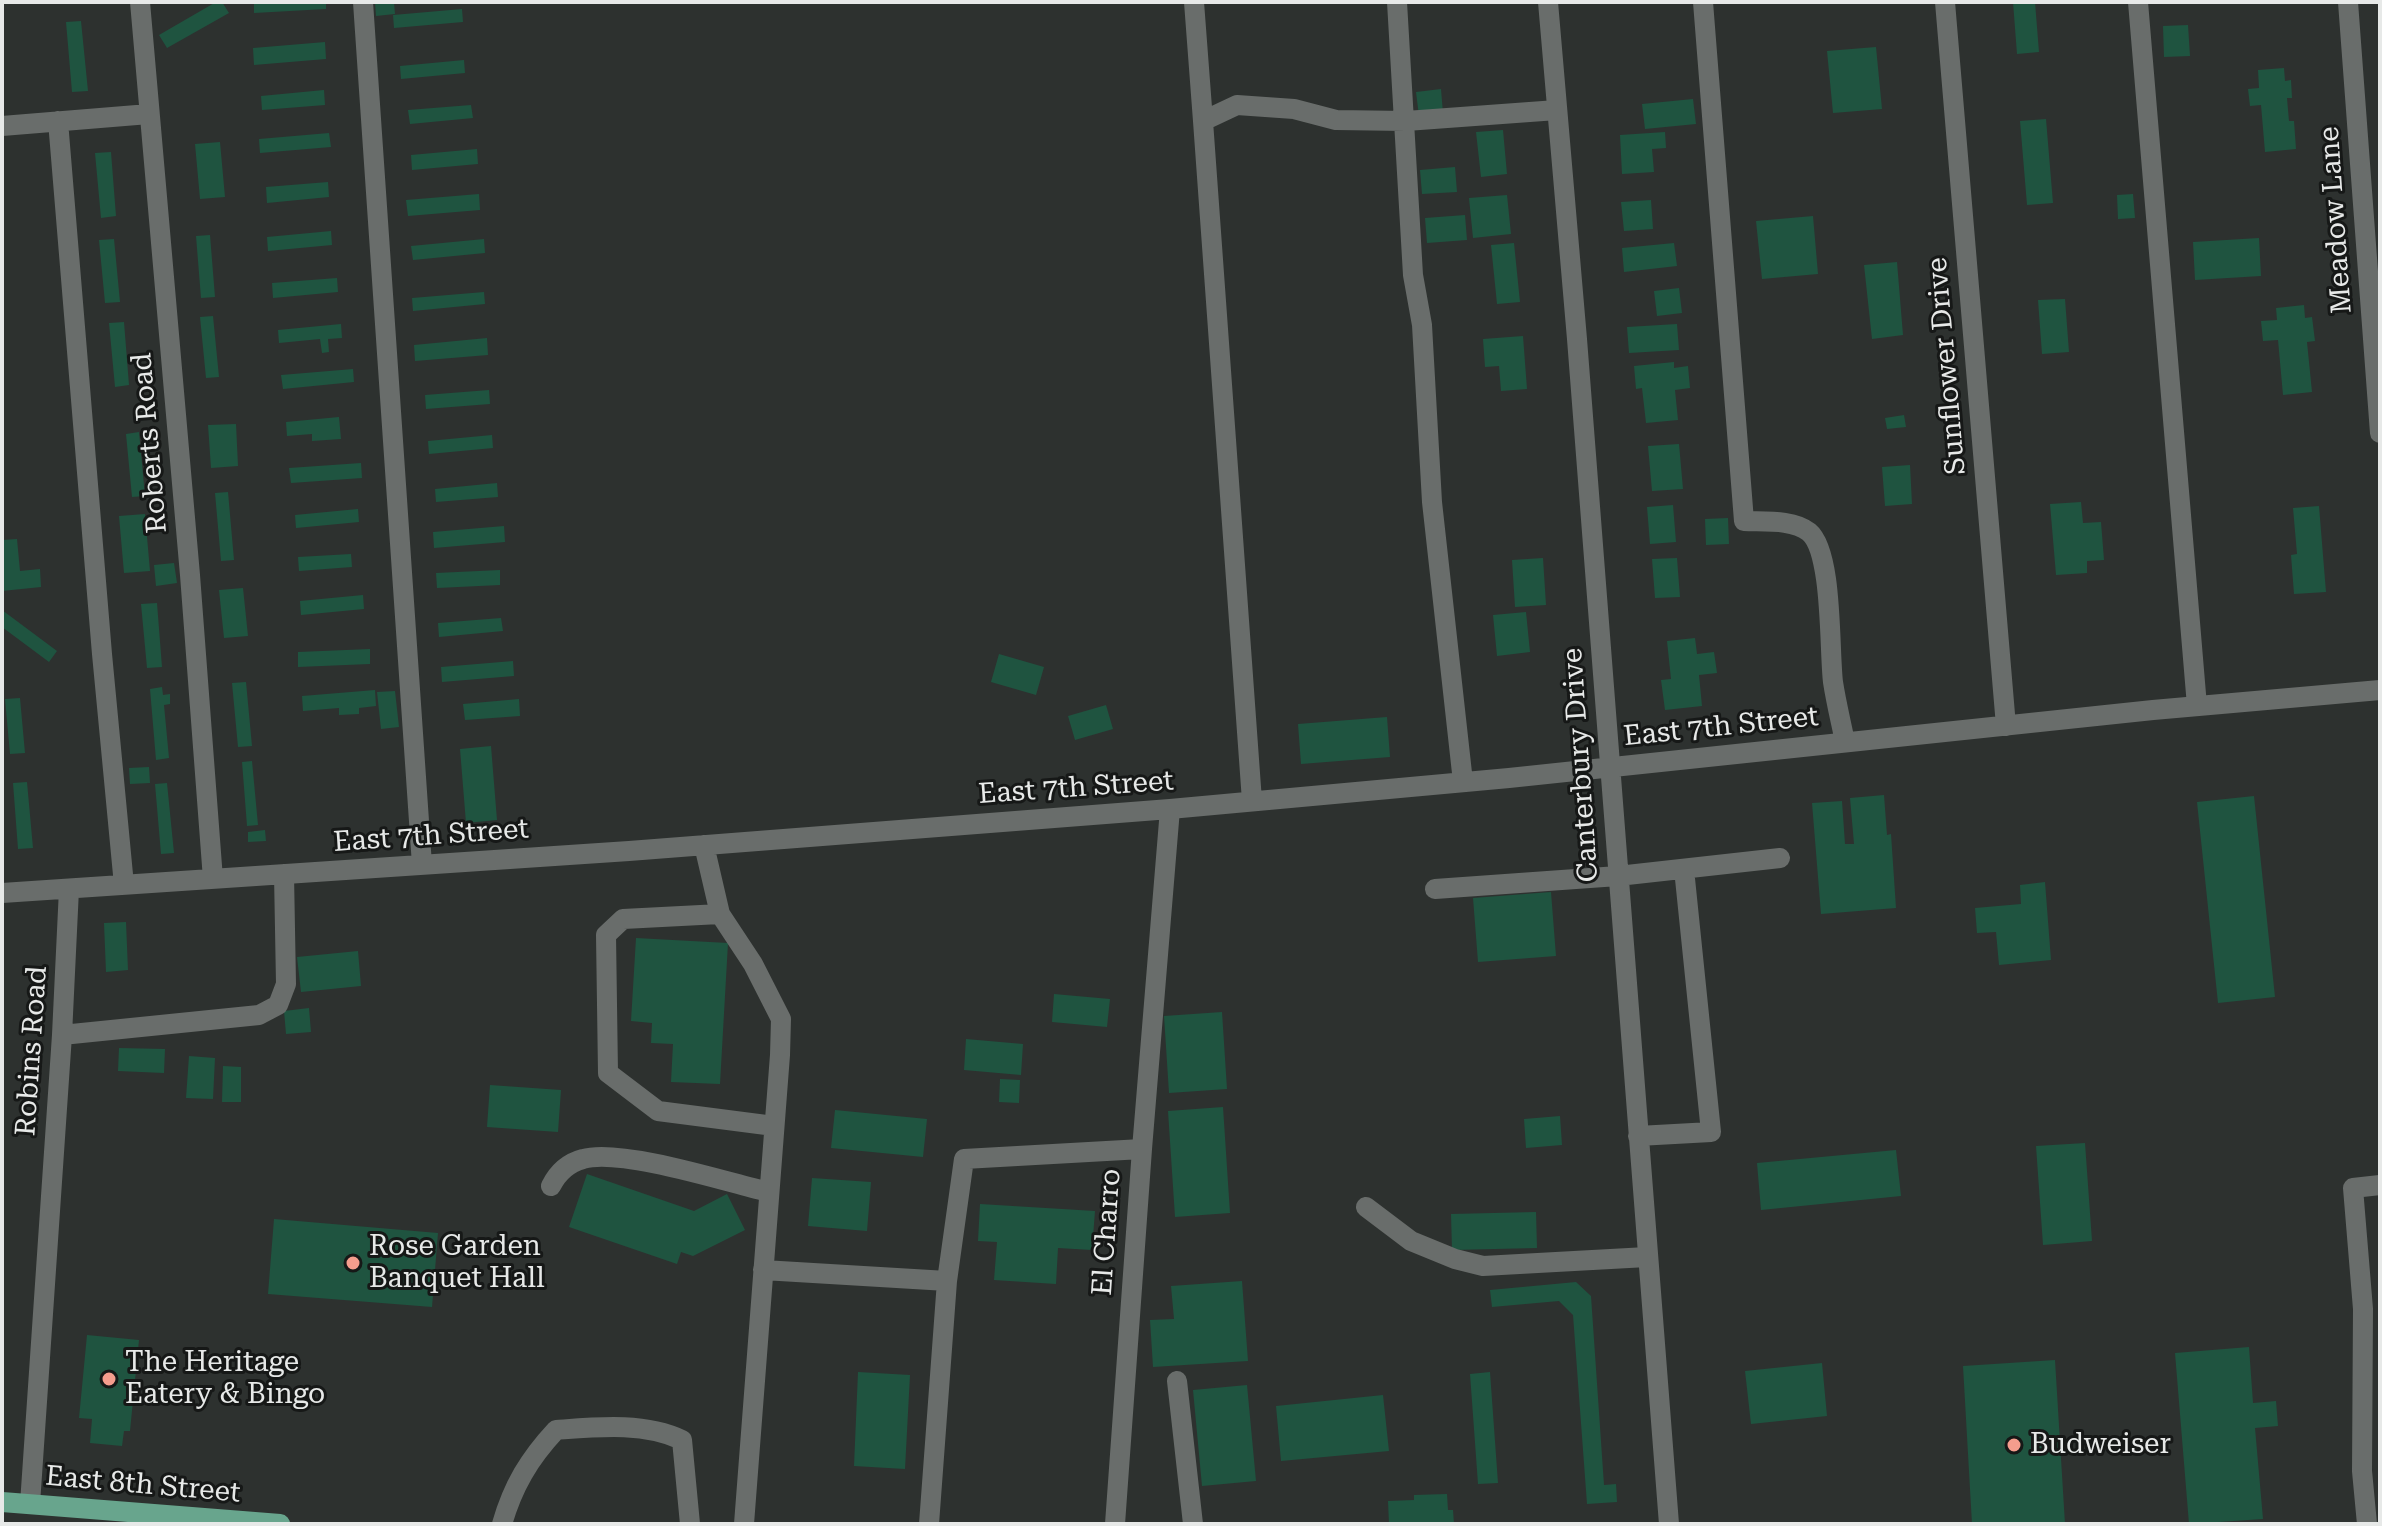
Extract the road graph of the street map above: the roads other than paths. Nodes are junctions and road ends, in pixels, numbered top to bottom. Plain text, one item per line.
1 (140, 2) edge
2 (363, 2) edge
3 (1194, 2) edge
4 (1397, 2) edge
5 (1548, 2) edge
6 (1703, 2) edge
7 (1945, 2) edge
8 (2138, 2) edge
9 (2348, 2) edge
10 (1557, 110) junction
11 (149, 114) junction
12 (58, 121) junction
13 (1203, 121) junction
14 (1406, 121) junction
15 (2, 126) edge
16 (2380, 433) edge
17 (2380, 690) edge
18 (2197, 706) junction
19 (2006, 726) junction
20 (1845, 742) junction
21 (1609, 767) junction
22 (1463, 782) junction
23 (1252, 801) junction
24 (1170, 809) junction
25 (704, 845) junction
26 (1780, 858) dead end
27 (422, 865) junction
28 (1684, 869) junction
29 (284, 874) junction
30 (1618, 876) junction
31 (213, 879) junction
32 (124, 885) junction
33 (69, 889) junction
34 (1435, 889) dead end
35 (2, 893) edge
36 (720, 914) junction
37 (62, 1035) junction
38 (774, 1126) junction
39 (1638, 1136) junction
40 (1142, 1149) junction
41 (2380, 1185) edge
42 (551, 1186) dead end
43 (768, 1192) junction
44 (1366, 1207) dead end
45 (1647, 1257) junction
46 (763, 1270) junction
47 (947, 1281) junction
48 (1177, 1381) dead end
49 (2, 1502) edge
50 (30, 1504) junction
51 (280, 1524) edge
52 (502, 1524) edge
53 (690, 1524) edge
54 (744, 1524) edge
55 (929, 1524) edge
56 (1115, 1524) edge
57 (1193, 1524) edge
58 (1669, 1524) edge
59 (2367, 1524) edge

1 - 11 street, Roberts Road
2 - 27 street
3 - 13 street
4 - 14 street
5 - 10 street, Canterbury Drive
6 - 20 street
7 - 19 street, Sunflower Drive
8 - 18 street
9 - 16 street, Meadow Lane
10 - 14 street
10 - 21 street, Canterbury Drive
11 - 12 street
11 - 31 street, Roberts Road
12 - 15 street
12 - 32 street
13 - 14 street
13 - 23 street
14 - 22 street
17 - 18 street, East 7th Street
18 - 19 street, East 7th Street
19 - 20 street, East 7th Street
20 - 21 street, East 7th Street
21 - 22 street, East 7th Street
21 - 30 street, Canterbury Drive
22 - 23 street, East 7th Street
23 - 24 street, East 7th Street
24 - 25 street, East 7th Street
24 - 40 street
25 - 27 street, East 7th Street
25 - 36 street
26 - 28 street
27 - 29 street, East 7th Street
28 - 30 street
28 - 39 street
29 - 31 street, East 7th Street
29 - 37 street
30 - 34 street
30 - 39 street, Canterbury Drive
31 - 32 street, East 7th Street
32 - 33 street, East 7th Street
33 - 35 street, East 7th Street
33 - 37 street, Robins Road
36 - 38 street
36 - 38 street
37 - 50 street, Robins Road
38 - 43 street
39 - 45 street, Canterbury Drive
40 - 47 street, El Charro
40 - 56 street, El Charro
41 - 59 street
42 - 43 street
43 - 46 street
44 - 45 street
45 - 58 street, Canterbury Drive
46 - 47 street
46 - 54 street
47 - 55 street
48 - 57 street
49 - 50 main road, East 8th Street
50 - 51 main road, East 8th Street
52 - 53 street

